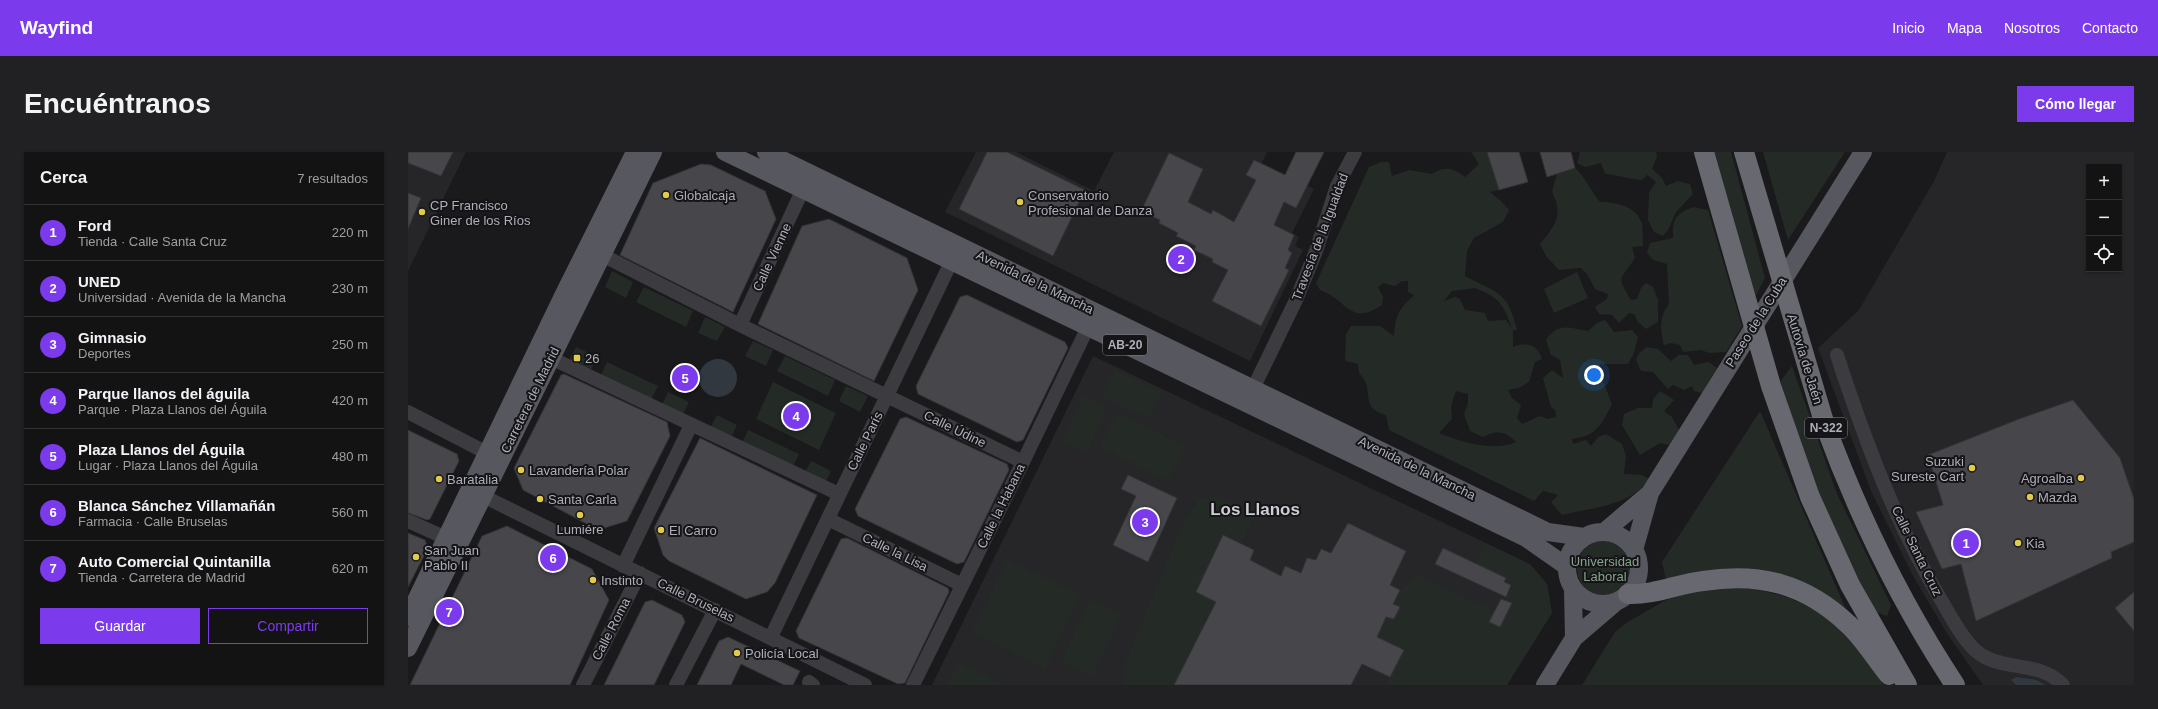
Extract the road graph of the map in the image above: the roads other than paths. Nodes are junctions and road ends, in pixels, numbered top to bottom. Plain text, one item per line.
1 (635, 152) edge
2 (653, 152) edge
3 (725, 152) edge
4 (766, 152) edge
5 (1355, 152) edge
6 (1704, 152) edge
7 (1744, 152) edge
8 (1863, 152) edge
9 (810, 186) junction
10 (955, 253) junction
11 (608, 258) dead end
12 (740, 325) junction
13 (1088, 326) junction
14 (1837, 355) dead end
15 (557, 361) dead end
16 (1250, 395) junction
17 (887, 396) junction
18 (408, 412) edge
19 (691, 425) junction
20 (487, 453) junction
21 (1023, 462) junction
22 (1650, 493) junction
23 (839, 494) junction
24 (483, 496) junction
25 (828, 519) junction
26 (408, 521) edge
27 (1604, 532) junction
28 (1584, 537) junction
29 (446, 538) junction
30 (1634, 550) junction
31 (623, 566) junction
32 (1566, 566) junction
33 (640, 573) junction
34 (962, 585) junction
35 (1573, 590) junction
36 (1622, 598) junction
37 (715, 610) junction
38 (408, 617) edge
39 (771, 637) junction
40 (1574, 638) junction
41 (408, 648) edge
42 (583, 685) edge
43 (676, 685) edge
44 (865, 685) edge
45 (913, 685) edge
46 (1545, 685) edge
47 (1897, 685) edge
48 (1907, 685) edge
49 (1955, 685) edge
50 (2063, 685) edge

1 - 20 main road, Carretera de Madrid
2 - 24 main road, Carretera de Madrid
3 - 9 main road, Avenida de la Mancha / AB-20
4 - 9 main road, Avenida de la Mancha / AB-20
5 - 16 street, Travesía de la Igualdad
6 - 48 highway, N-322
7 - 49 highway, Autovía de Jaén / N-322
8 - 22 main road, Paseo de la Cuba
9 - 10 main road, Avenida de la Mancha / AB-20
9 - 12 street, Calle Vienne
10 - 13 main road, Avenida de la Mancha / AB-20
10 - 16 main road, Avenida de la Mancha / AB-20
10 - 17 street, Calle París
11 - 12 street, Calle Údine
12 - 17 street, Calle Údine
13 - 16 main road, Avenida de la Mancha / AB-20
13 - 21 street, Calle la Habana
14 - 50 street, Calle Santa Cruz
15 - 19 street
16 - 28 main road, Avenida de la Mancha
16 - 32 main road, Avenida de la Mancha / AB-20
17 - 21 street, Calle Údine
17 - 23 street, Calle París
18 - 20 street
19 - 23 street
19 - 31 street
20 - 29 main road, Carretera de Madrid
21 - 34 street, Calle la Habana
22 - 27 main road, Paseo de la Cuba
22 - 30 main road, Paseo de la Cuba
23 - 25 street, Calle París
24 - 31 street, Calle Bruselas
24 - 41 main road, Carretera de Madrid
25 - 34 street, Calle la Lisa
25 - 39 street, Calle París
26 - 29 street
27 - 28 main road
27 - 30 main road
28 - 32 main road
29 - 38 main road, Carretera de Madrid
30 - 36 main road
31 - 33 street, Calle Bruselas
32 - 35 main road
33 - 37 street, Calle Bruselas
33 - 42 street, Calle Roma
34 - 45 street, Calle la Habana
35 - 36 main road
35 - 40 main road
36 - 40 main road
36 - 47 highway
37 - 39 street, Calle Bruselas
37 - 43 street
39 - 44 street, Calle Bruselas
40 - 46 main road

